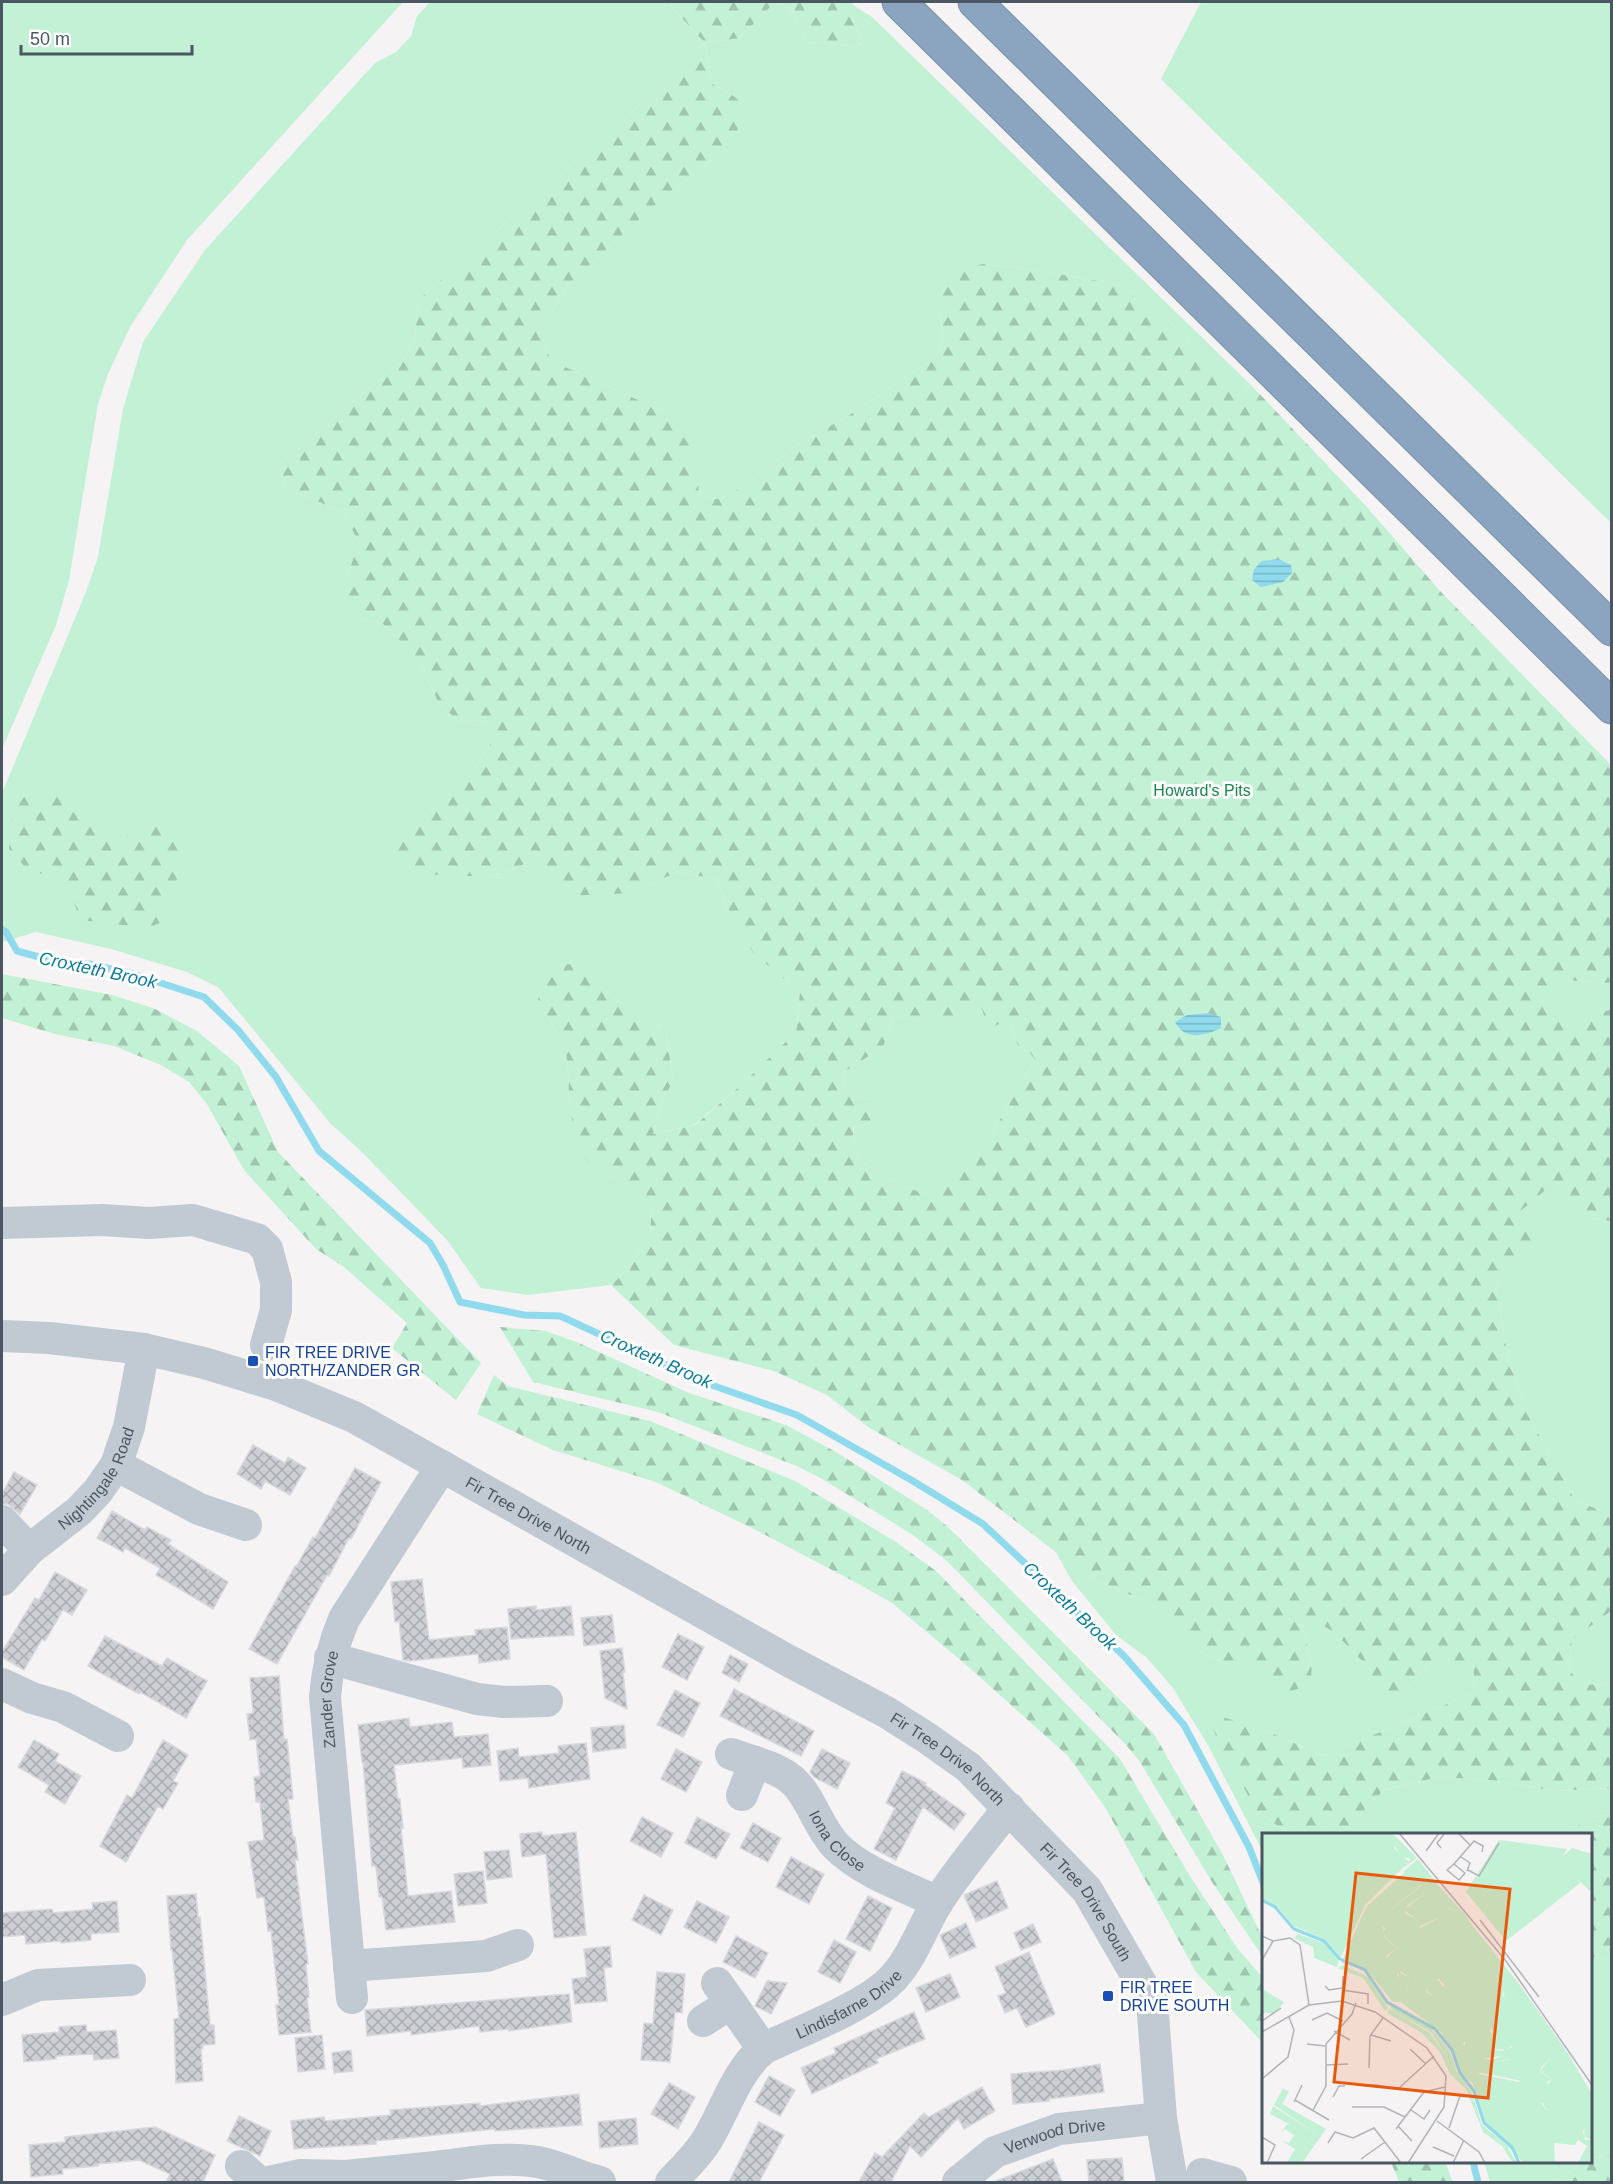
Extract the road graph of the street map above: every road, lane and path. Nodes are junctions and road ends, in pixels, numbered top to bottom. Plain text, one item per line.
1 (899, 2) edge
2 (975, 2) edge
3 (1611, 629) edge
4 (1611, 707) edge
5 (2, 1223) edge
6 (2, 1336) edge
7 (266, 1345) dead end
8 (144, 1349) junction
9 (116, 1465) junction
10 (442, 1466) junction
11 (2, 1521) edge
12 (250, 1526) dead end
13 (29, 1551) junction
14 (2, 1580) edge
15 (330, 1658) junction
16 (2, 1684) edge
17 (552, 1701) dead end
18 (119, 1738) dead end
19 (742, 1795) dead end
20 (1009, 1808) junction
21 (938, 1902) junction
22 (521, 1943) dead end
23 (349, 1966) junction
24 (135, 1981) dead end
25 (352, 1998) dead end
26 (2, 2000) edge
27 (703, 2021) dead end
28 (763, 2049) junction
29 (1161, 2118) junction
30 (436, 2175) edge
31 (269, 2182) edge
32 (600, 2182) edge
33 (671, 2182) edge
34 (958, 2182) edge
35 (1172, 2182) edge

1 - 4 highway
2 - 3 highway
5 - 7 street
6 - 8 street, Fir Tree Drive North
8 - 9 street, Nightingale Road
8 - 10 street, Fir Tree Drive North
9 - 12 street
9 - 13 street, Nightingale Road
10 - 15 street, Zander Grove
10 - 20 street, Fir Tree Drive North
11 - 13 street
13 - 14 street, Nightingale Road
15 - 17 street
15 - 23 street, Zander Grove
16 - 18 street
19 - 21 street, Iona Close
20 - 21 street, Lindisfarne Drive
20 - 29 street, Fir Tree Drive South
21 - 28 street, Lindisfarne Drive
22 - 23 street
23 - 25 street, Zander Grove
24 - 26 street
27 - 28 street
28 - 33 street, Lindisfarne Drive
29 - 34 street, Verwood Drive
29 - 35 street, Fir Tree Drive South
30 - 31 street
30 - 32 street

